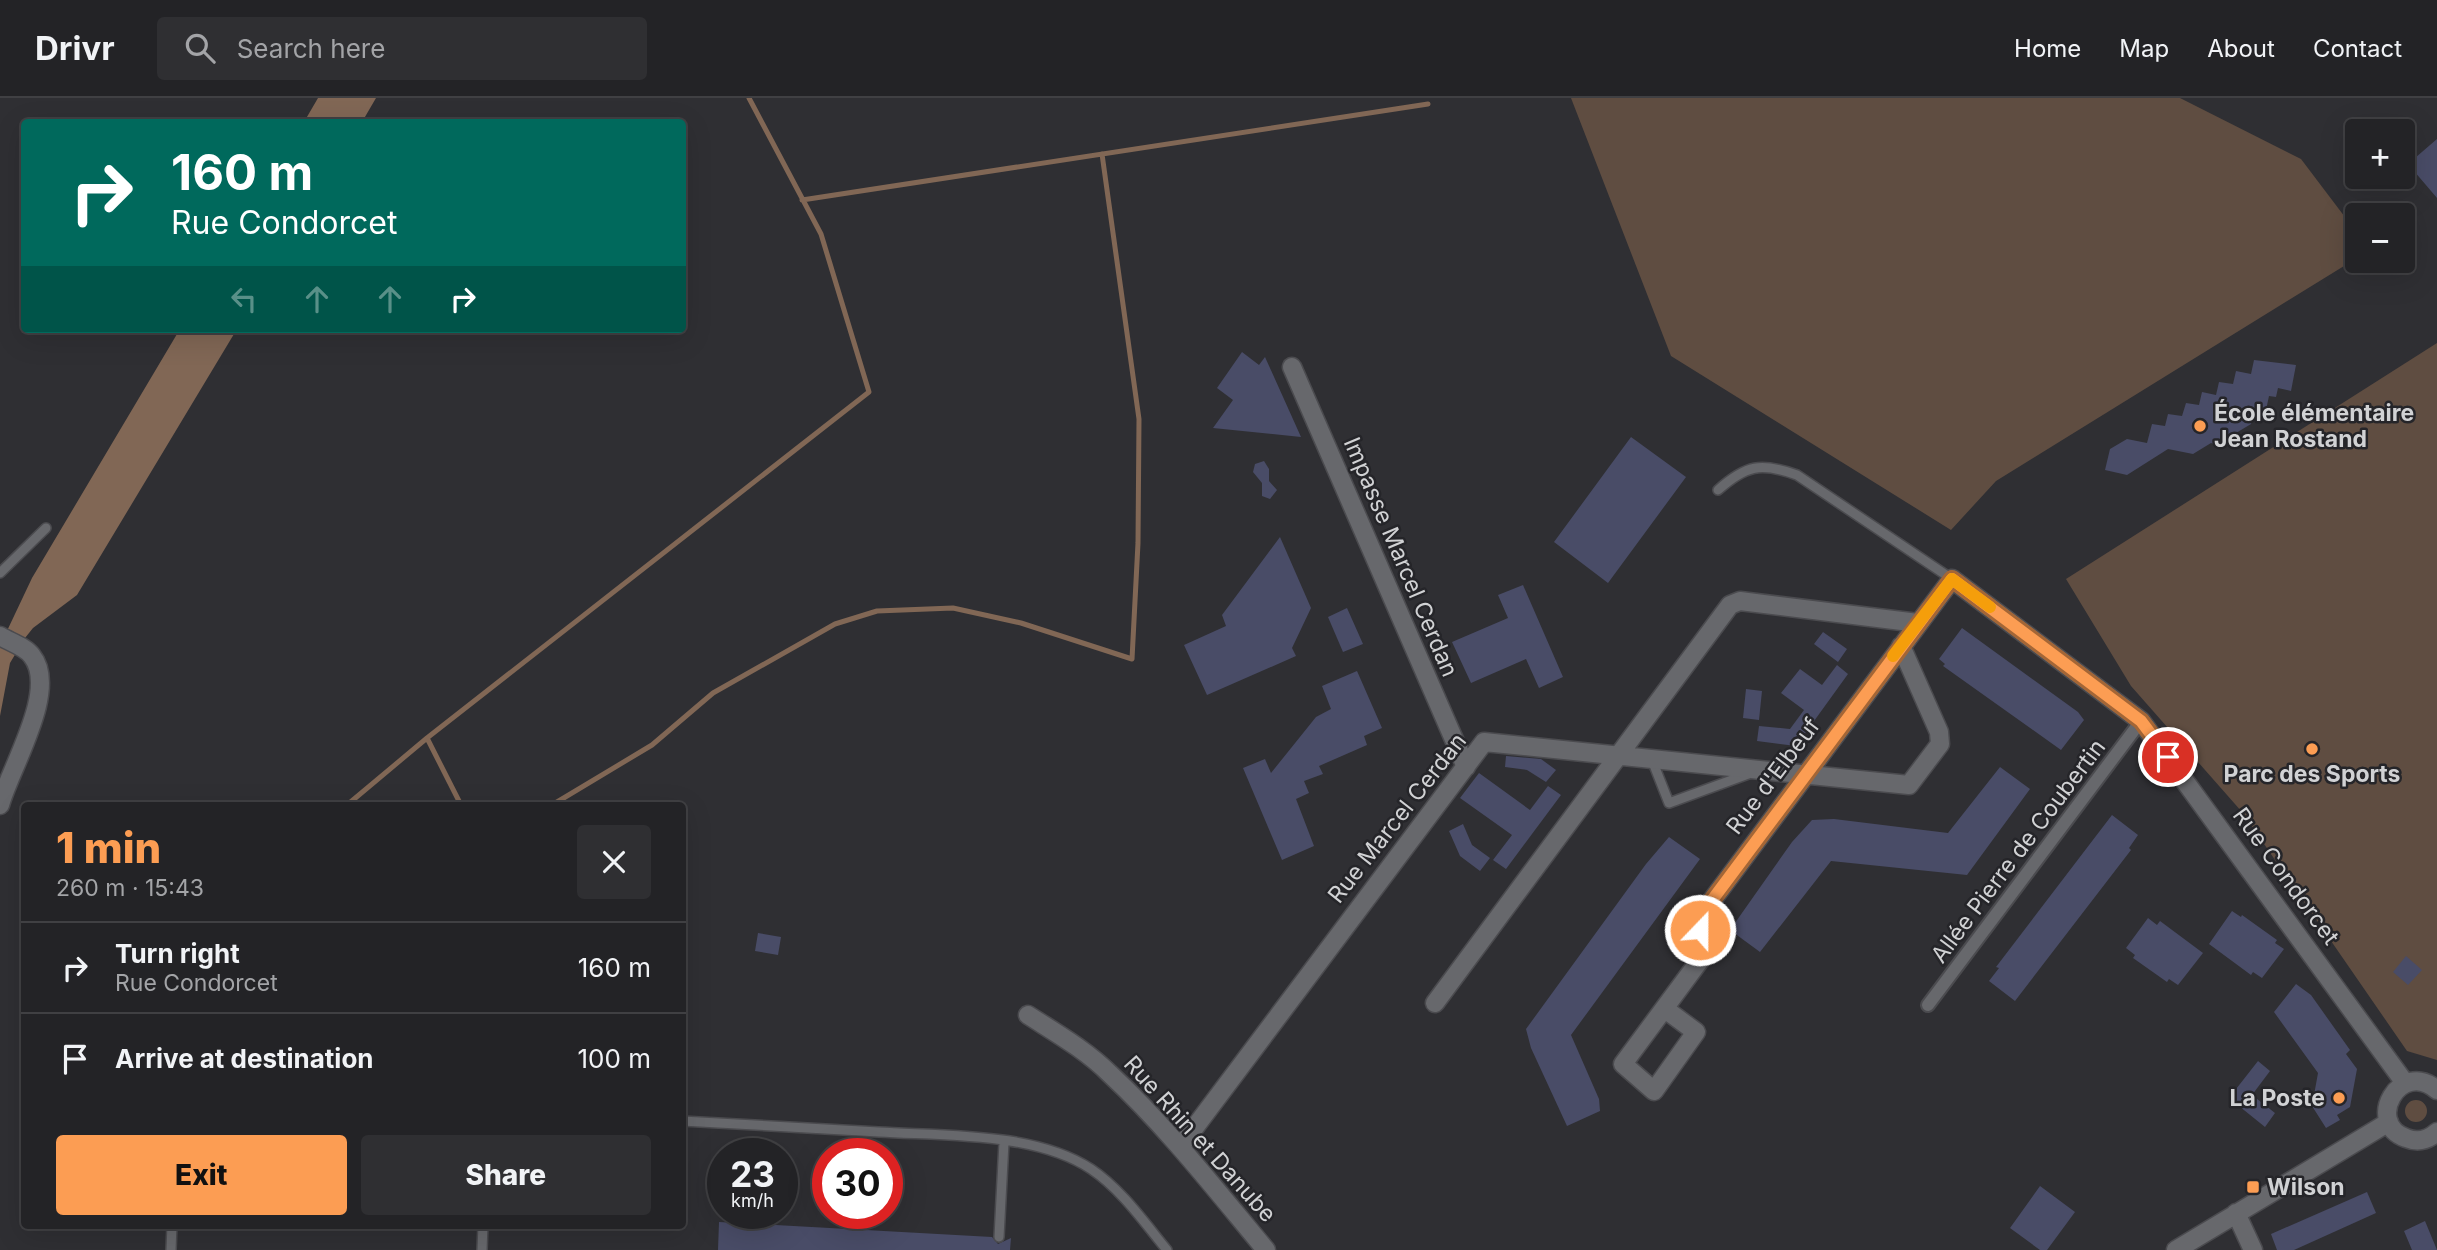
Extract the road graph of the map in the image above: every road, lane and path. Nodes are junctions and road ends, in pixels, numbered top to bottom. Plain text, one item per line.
1 (1292, 367) dead end
2 (1718, 490) dead end
3 (46, 528) dead end
4 (0, 573) edge
5 (1952, 579) junction
6 (1918, 623) junction
7 (0, 636) edge
8 (1901, 646) junction
9 (2141, 721) junction
10 (1619, 755) junction
11 (1651, 758) junction
12 (1465, 767) junction
13 (1759, 769) junction
14 (1806, 774) junction
15 (0, 805) edge
16 (1435, 1003) dead end
17 (1928, 1005) dead end
18 (1665, 1009) junction
19 (1028, 1015) dead end
20 (2405, 1083) junction
21 (2437, 1090) edge
22 (686, 1121) edge
23 (2389, 1122) junction
24 (2435, 1139) edge
25 (1004, 1142) junction
26 (1180, 1147) junction
27 (2236, 1213) junction
28 (172, 1229) edge
29 (483, 1229) edge
30 (999, 1237) dead end
31 (171, 1250) edge
32 (482, 1250) edge
33 (1167, 1250) edge
34 (1265, 1250) edge
35 (2176, 1250) edge
36 (2252, 1250) edge

1 - 12 street, Impasse Marcel Cerdan
2 - 5 lane
3 - 4 lane
5 - 6 street, Rue d'Elbeuf
5 - 9 street, Rue Condorcet
6 - 8 street, Rue d'Elbeuf
6 - 10 street
7 - 15 street
8 - 14 street, Rue d'Elbeuf
8 - 14 street, Rue Marcel Cerdan
9 - 17 street, Allée Pierre de Coubertin
9 - 20 street, Rue Condorcet
10 - 11 street, Rue Marcel Cerdan
10 - 12 street, Rue Marcel Cerdan
10 - 16 street
11 - 13 street, Rue Marcel Cerdan
11 - 13 lane
12 - 26 street, Rue Marcel Cerdan
13 - 14 street, Rue Marcel Cerdan
14 - 18 street, Rue d'Elbeuf
18 - 18 street
19 - 26 street, Rue Rhin et Danube
20 - 21 street
20 - 23 street
22 - 25 lane
23 - 24 street
23 - 27 street
25 - 30 lane
25 - 33 lane
26 - 34 street, Rue Rhin et Danube
27 - 35 street
27 - 36 street
28 - 31 lane
29 - 32 lane

